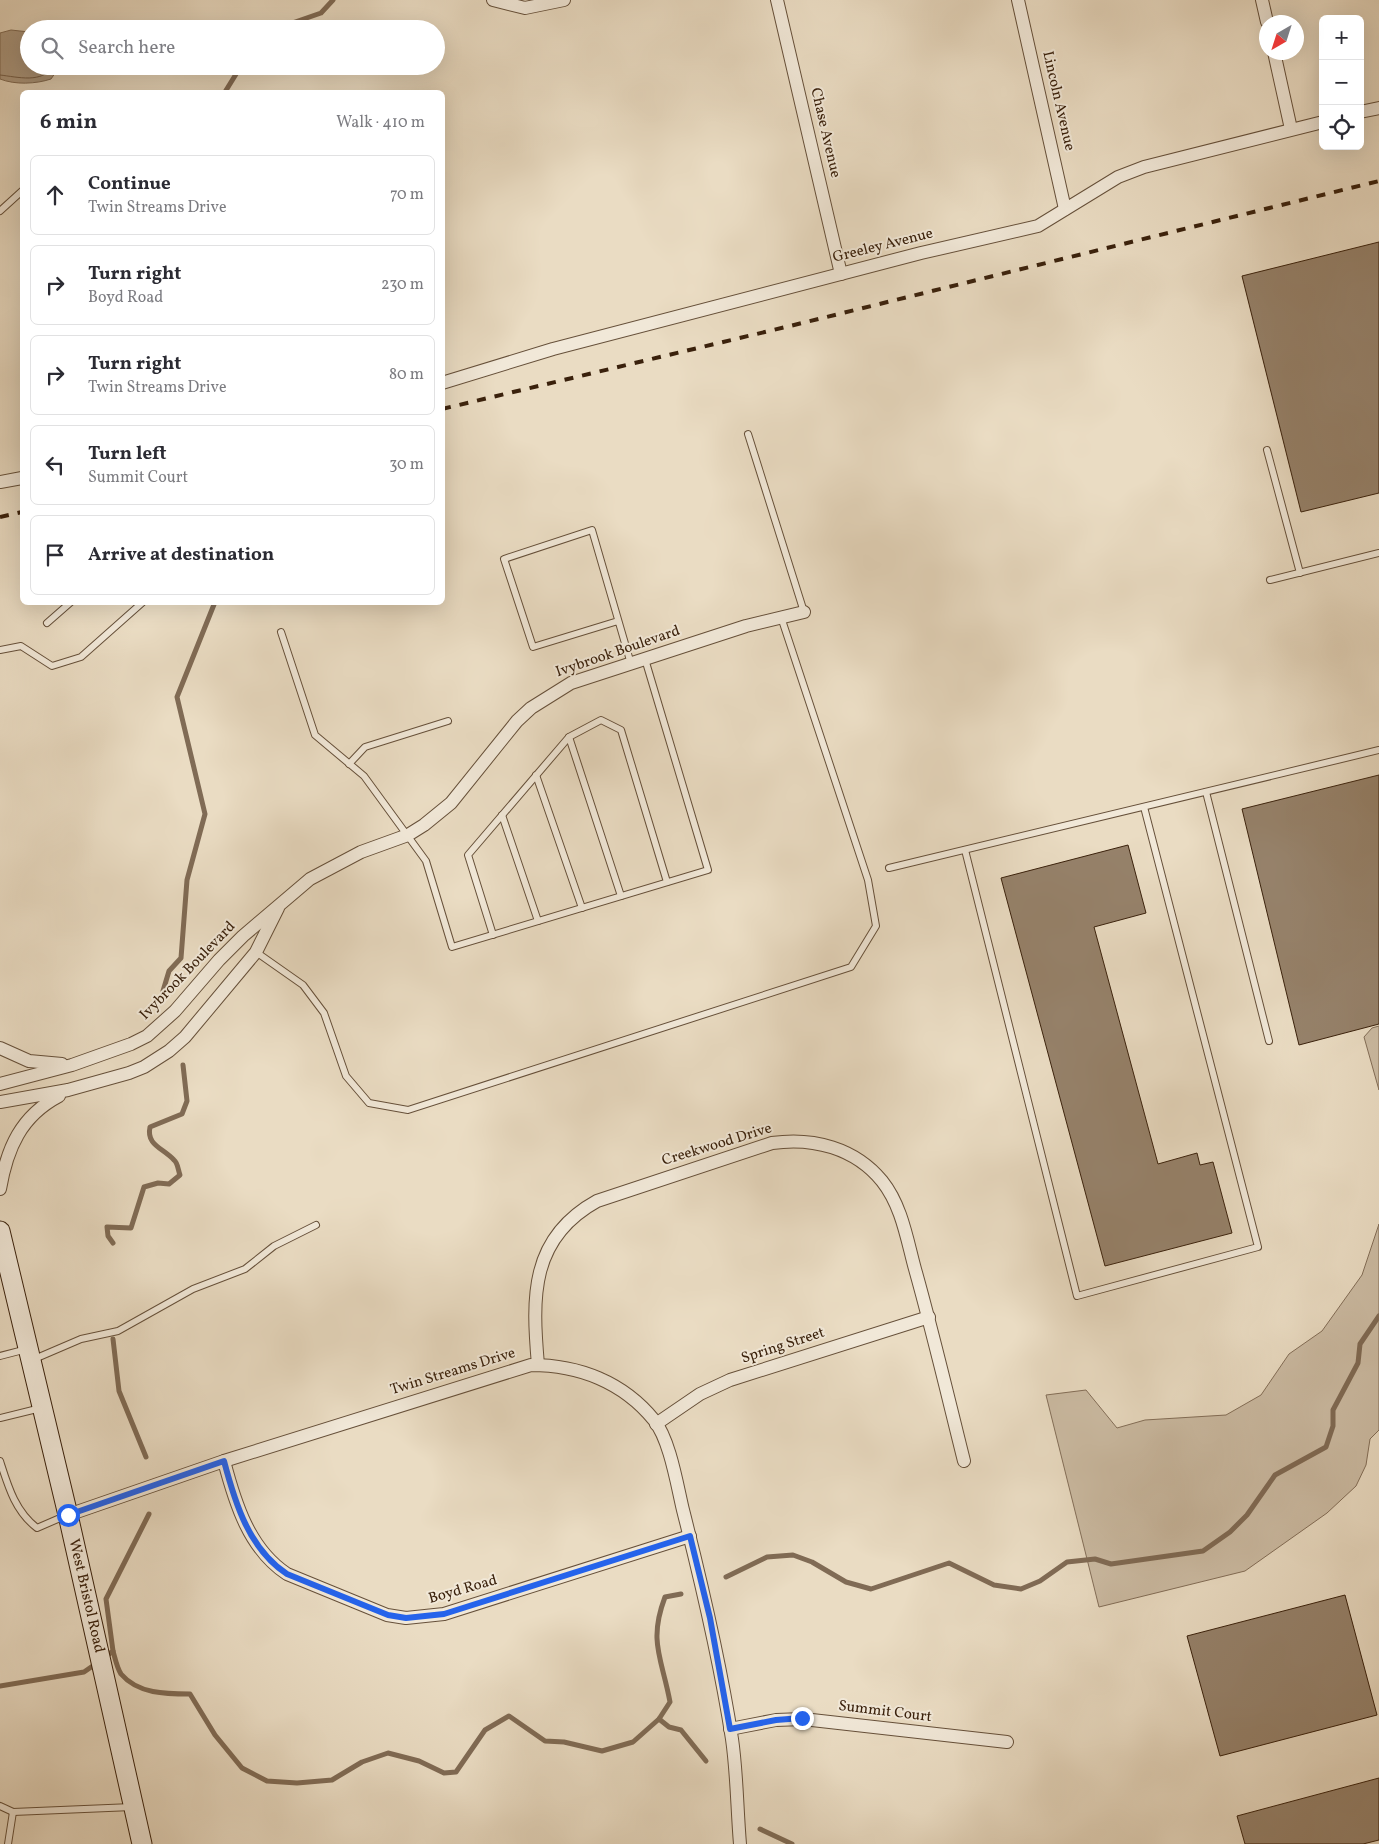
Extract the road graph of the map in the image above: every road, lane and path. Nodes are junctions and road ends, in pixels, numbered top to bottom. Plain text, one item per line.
1 (493, 0) edge
2 (564, 0) edge
3 (777, 0) edge
4 (1018, 0) edge
5 (1262, 0) edge
6 (1265, 15) edge
7 (1276, 60) edge
8 (1379, 108) edge
9 (1364, 111) edge
10 (1319, 123) edge
11 (1291, 129) junction
12 (20, 193) edge
13 (1065, 209) junction
14 (0, 211) edge
15 (840, 274) junction
16 (445, 382) edge
17 (748, 434) dead end
18 (1267, 450) dead end
19 (20, 478) edge
20 (0, 482) edge
21 (1379, 553) edge
22 (1300, 573) junction
23 (1270, 580) dead end
24 (68, 605) edge
25 (140, 605) edge
26 (804, 612) joint
27 (781, 617) junction
28 (618, 621) junction
29 (46, 623) dead end
30 (281, 632) dead end
31 (0, 650) edge
32 (645, 660) junction
33 (631, 664) junction
34 (448, 721) dead end
35 (569, 737) junction
36 (1379, 750) edge
37 (349, 764) junction
38 (536, 775) junction
39 (1206, 792) junction
40 (1144, 807) junction
41 (502, 815) junction
42 (408, 835) junction
43 (965, 850) junction
44 (889, 868) dead end
45 (667, 882) junction
46 (621, 896) junction
47 (280, 906) junction
48 (582, 908) junction
49 (538, 921) junction
50 (493, 935) junction
51 (256, 952) junction
52 (1269, 1040) dead end
53 (0, 1048) edge
54 (72, 1065) junction
55 (0, 1084) edge
56 (68, 1090) junction
57 (0, 1102) edge
58 (0, 1189) edge
59 (316, 1225) dead end
60 (0, 1231) edge
61 (929, 1317) junction
62 (29, 1355) junction
63 (0, 1356) edge
64 (538, 1365) junction
65 (42, 1408) junction
66 (0, 1418) edge
67 (656, 1424) junction
68 (0, 1461) edge
69 (224, 1461) junction
70 (964, 1461) dead end
71 (68, 1515) junction
72 (690, 1536) junction
73 (730, 1729) junction
74 (1007, 1742) dead end
75 (0, 1806) edge
76 (133, 1806) junction
77 (13, 1812) junction
78 (8, 1844) edge
79 (142, 1844) edge
80 (740, 1844) edge

1 - 2 street
3 - 15 street, Chase Avenue
4 - 13 street, Lincoln Avenue
5 - 6 street
7 - 11 street
8 - 9 street
10 - 11 street, Greeley Avenue
11 - 13 street, Greeley Avenue
12 - 14 lane
13 - 15 street, Greeley Avenue
15 - 16 street, Greeley Avenue
17 - 26 lane
18 - 22 lane
19 - 20 street
21 - 22 lane
22 - 23 lane
24 - 29 lane
25 - 31 lane
26 - 27 street, Ivybrook Boulevard
27 - 32 street, Ivybrook Boulevard
27 - 51 lane
28 - 28 lane
28 - 33 lane
30 - 37 lane
32 - 33 street, Ivybrook Boulevard
32 - 45 lane
33 - 42 street, Ivybrook Boulevard
34 - 37 lane
35 - 38 lane
35 - 45 lane
35 - 46 lane
36 - 39 lane
37 - 42 lane
38 - 41 lane
38 - 48 lane
39 - 40 lane
39 - 52 lane
40 - 43 lane
40 - 43 lane
41 - 49 lane
41 - 50 lane
42 - 47 street, Ivybrook Boulevard
42 - 50 lane
43 - 44 lane
45 - 46 lane
46 - 48 lane
47 - 51 street, Ivybrook Boulevard
47 - 54 street, Ivybrook Boulevard
48 - 49 lane
49 - 50 lane
51 - 56 street, Ivybrook Boulevard
53 - 54 street
54 - 55 street, Ivybrook Boulevard
56 - 57 street, Ivybrook Boulevard
56 - 58 street
59 - 62 lane
60 - 62 main road, West Bristol Road
61 - 64 street, Creekwood Drive
61 - 67 street, Spring Street
61 - 70 street, Creekwood Drive
62 - 63 lane
62 - 65 main road, West Bristol Road
64 - 67 street, Twin Streams Drive
64 - 69 street, Twin Streams Drive
65 - 66 lane
65 - 71 main road, West Bristol Road
67 - 72 street, Twin Streams Drive
68 - 71 lane
69 - 71 street, Twin Streams Drive
69 - 72 street, Boyd Road
71 - 76 main road, West Bristol Road
72 - 73 street, Twin Streams Drive
73 - 74 street, Summit Court
73 - 80 street, Twin Streams Drive
75 - 77 lane
76 - 77 lane
76 - 79 main road, West Bristol Road
77 - 78 lane

